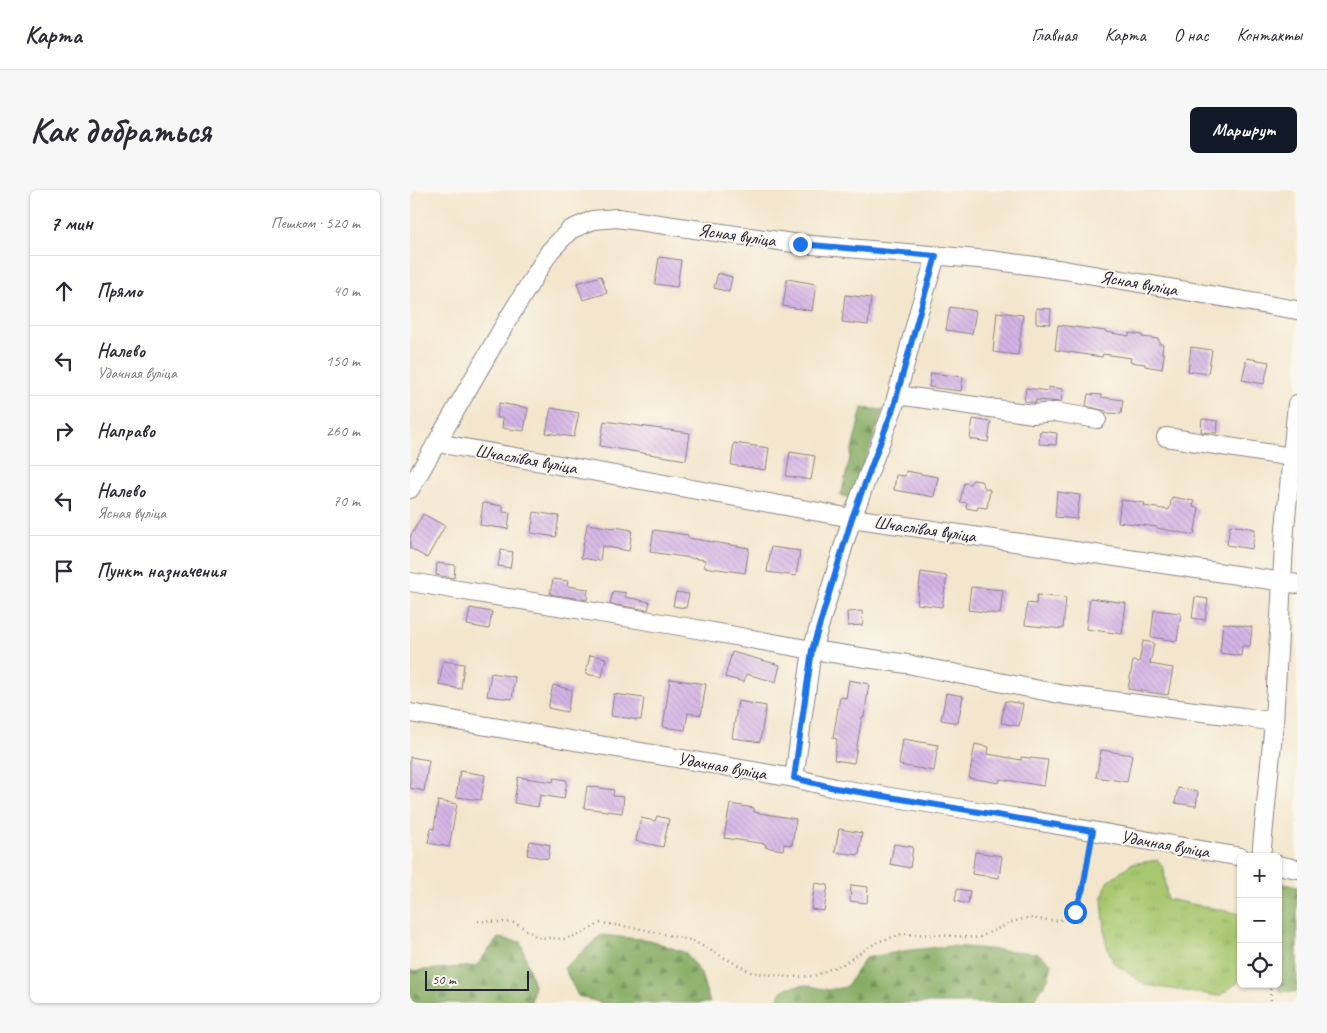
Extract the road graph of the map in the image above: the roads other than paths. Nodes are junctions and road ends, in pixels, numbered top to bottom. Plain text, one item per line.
1 (936, 256) junction
2 (1297, 310) edge
3 (897, 395) junction
4 (1297, 404) edge
5 (1096, 418) dead end
6 (1166, 437) dead end
7 (437, 443) junction
8 (1292, 457) junction
9 (410, 488) edge
10 (852, 518) junction
11 (410, 582) edge
12 (1290, 583) edge
13 (812, 650) junction
14 (410, 713) edge
15 (1274, 722) junction
16 (794, 778) junction
17 (1261, 853) edge
18 (1237, 856) edge
19 (1282, 866) edge
20 (1297, 869) edge

1 - 2 street, Ясная вуліца
1 - 3 street
1 - 7 street, Ясная вуліца
3 - 5 street
3 - 10 street
4 - 8 street
6 - 8 street
7 - 9 street, Ясная вуліца
7 - 10 street, Шчаслівая вуліца
8 - 12 street
10 - 12 street, Шчаслівая вуліца
10 - 13 street
11 - 13 street
12 - 15 street
13 - 15 street
13 - 16 street
14 - 16 street, Удачная вуліца
15 - 17 street
16 - 18 street, Удачная вуліца
19 - 20 street

